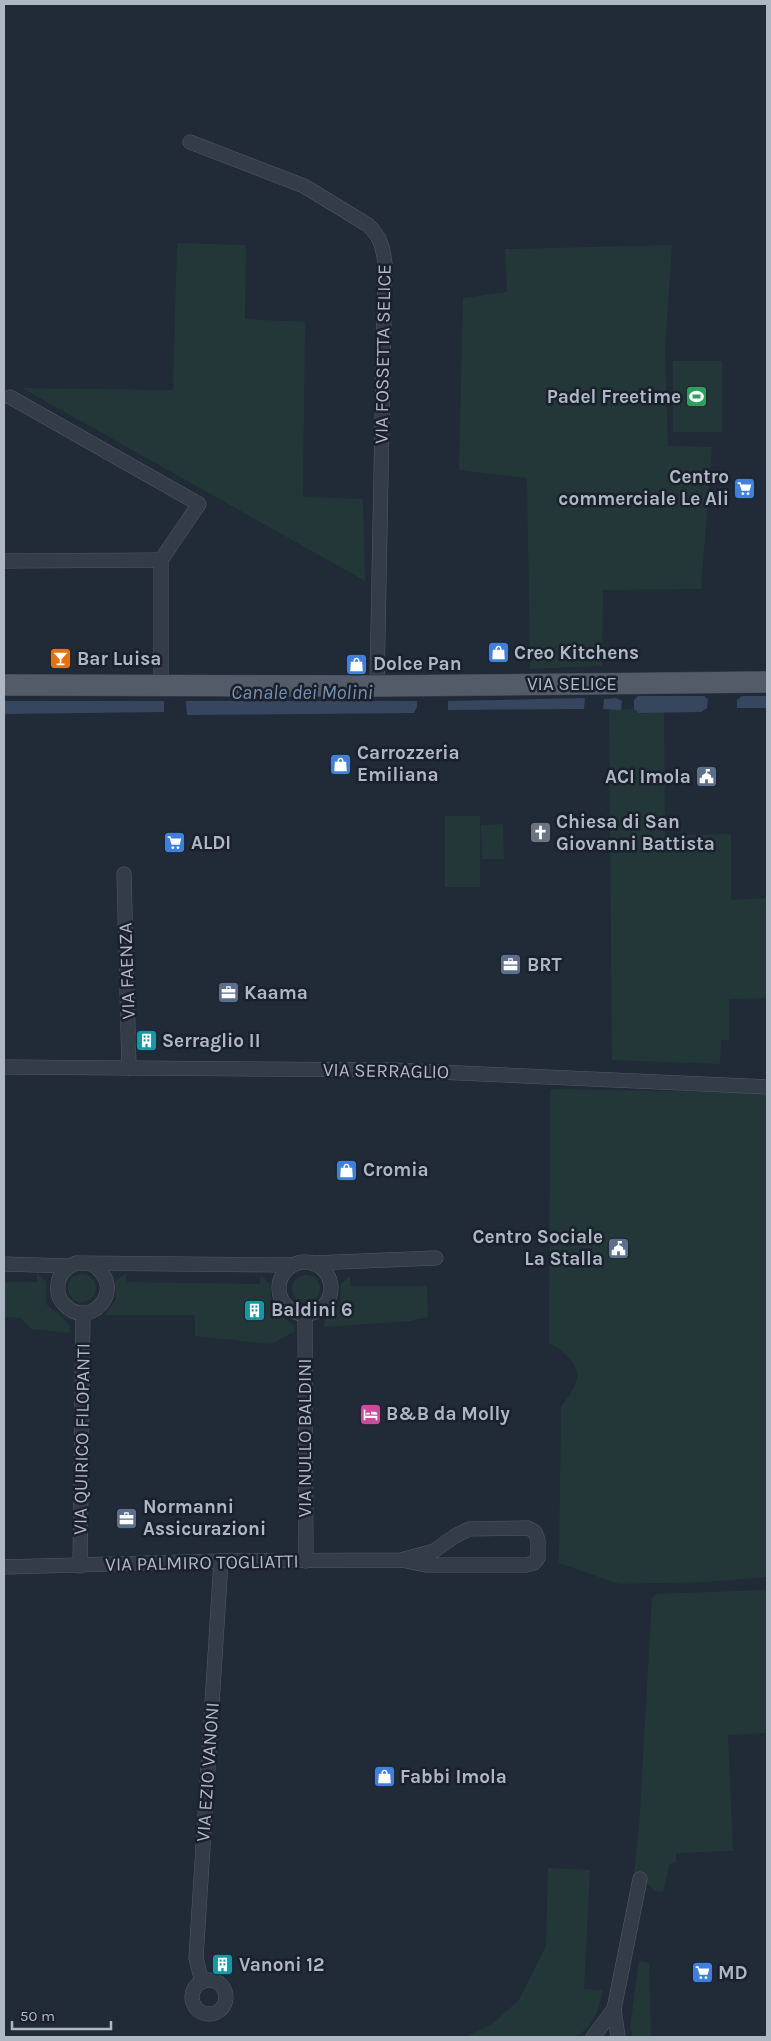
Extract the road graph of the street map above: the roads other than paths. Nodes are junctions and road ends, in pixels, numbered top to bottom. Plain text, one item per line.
1 (190, 142) dead end
2 (10, 397) dead end
3 (160, 560) junction
4 (4, 561) edge
5 (767, 682) edge
6 (4, 685) edge
7 (161, 685) junction
8 (377, 686) junction
9 (124, 874) dead end
10 (4, 1067) edge
11 (129, 1068) junction
12 (767, 1087) edge
13 (436, 1258) dead end
14 (313, 1263) junction
15 (4, 1264) edge
16 (92, 1264) junction
17 (292, 1265) junction
18 (69, 1266) junction
19 (83, 1313) junction
20 (305, 1314) junction
21 (401, 1560) junction
22 (306, 1561) junction
23 (221, 1562) junction
24 (80, 1566) junction
25 (4, 1567) edge
26 (640, 1879) dead end
27 (202, 1982) dead end
28 (614, 2009) junction
29 (593, 2037) edge
30 (618, 2037) edge

1 - 8 street, VIA FOSSETTA SELICE
2 - 3 street
3 - 4 street
3 - 7 street
5 - 8 main road, VIA SELICE
6 - 7 main road, VIA SELICE
7 - 8 main road, VIA SELICE
9 - 11 street, VIA FAENZA
10 - 11 street, VIA SERRAGLIO
11 - 12 street, VIA SERRAGLIO
13 - 14 street
14 - 17 street
14 - 20 street
15 - 18 street
16 - 17 street
16 - 18 street
16 - 19 street
17 - 20 street
18 - 19 street
19 - 24 street, VIA QUIRICO FILOPANTI
20 - 22 street, VIA NULLO BALDINI
21 - 21 street, VIA PALMIRO TOGLIATTI
21 - 22 street, VIA PALMIRO TOGLIATTI
22 - 23 street, VIA PALMIRO TOGLIATTI
23 - 24 street, VIA PALMIRO TOGLIATTI
23 - 27 street, VIA EZIO VANONI
24 - 25 street, VIA PALMIRO TOGLIATTI
26 - 28 street
28 - 29 street
28 - 30 street

